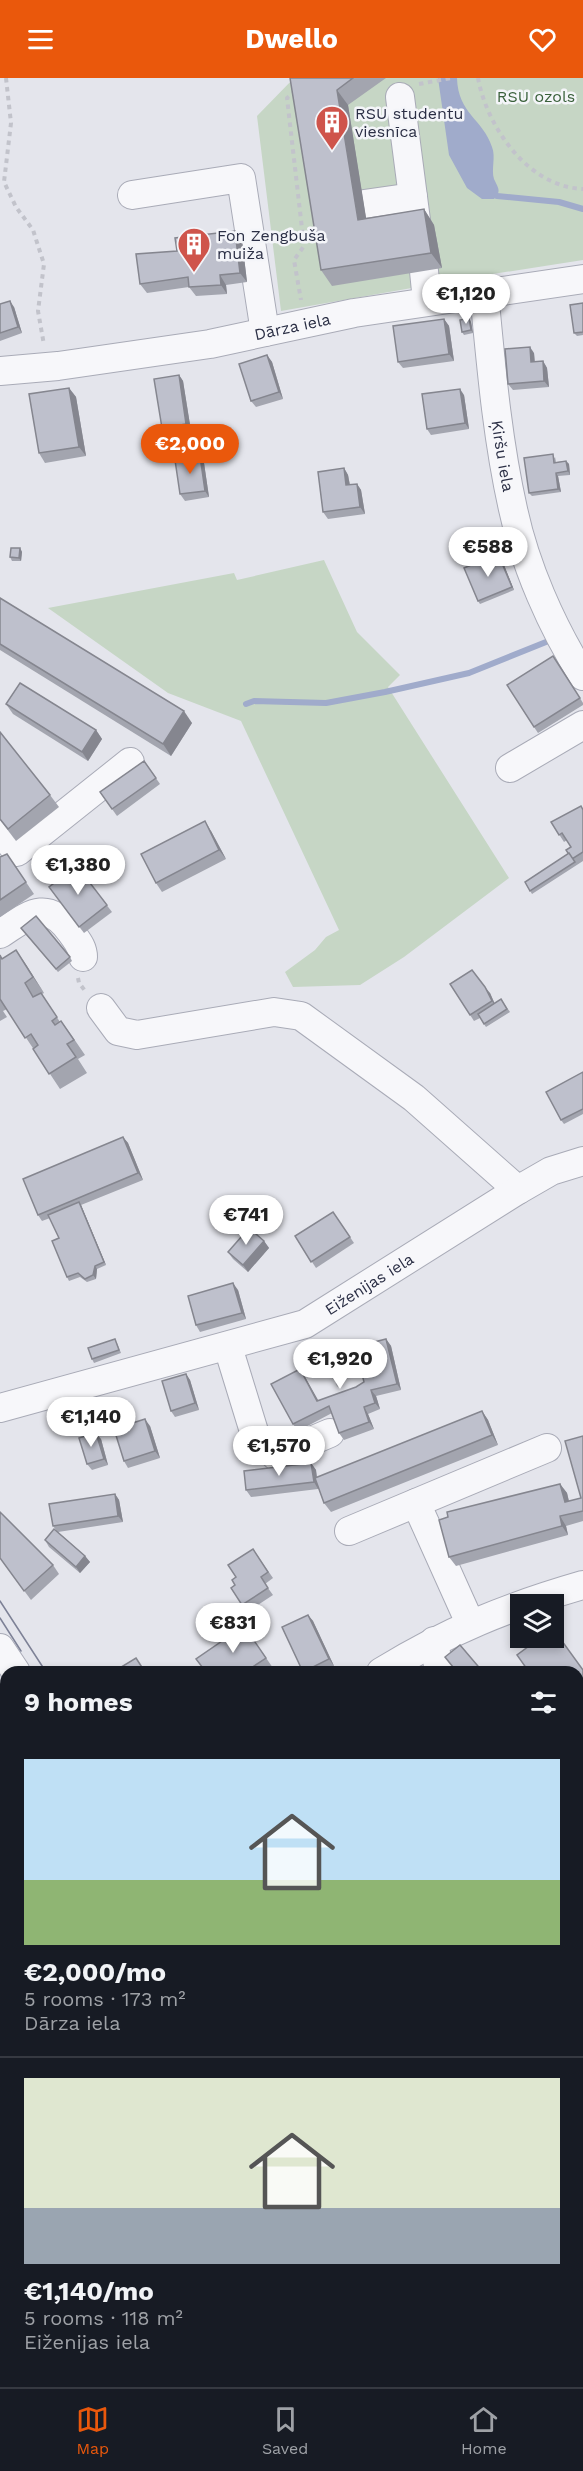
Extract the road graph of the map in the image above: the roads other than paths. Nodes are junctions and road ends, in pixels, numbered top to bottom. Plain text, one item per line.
1 (400, 97) dead end
2 (132, 195) dead end
3 (413, 197) junction
4 (364, 204) dead end
5 (417, 228) edge
6 (424, 271) edge
7 (583, 279) edge
8 (484, 292) junction
9 (427, 301) junction
10 (265, 332) junction
11 (0, 371) edge
12 (583, 676) edge
13 (583, 725) edge
14 (130, 762) dead end
15 (510, 768) dead end
16 (0, 830) edge
17 (0, 934) edge
18 (83, 957) road end
19 (101, 1008) road end
20 (583, 1161) edge
21 (518, 1190) junction
22 (228, 1347) junction
23 (0, 1408) edge
24 (330, 1433) dead end
25 (547, 1448) dead end
26 (416, 1503) junction
27 (349, 1531) dead end
28 (583, 1585) edge
29 (470, 1623) junction
30 (434, 1641) junction
31 (0, 1648) edge
32 (12, 1666) edge
33 (391, 1666) edge
34 (439, 1666) edge

1 - 3 street
2 - 10 street
3 - 4 street
3 - 5 street
6 - 9 street
7 - 8 street, Dārza iela
8 - 9 street, Dārza iela
8 - 12 street, Ķiršu iela
9 - 10 street, Dārza iela
10 - 11 street, Dārza iela
13 - 15 street
14 - 16 street
17 - 18 street
19 - 21 street
20 - 21 street, Eiženijas iela
21 - 22 street, Eiženijas iela
22 - 23 street, Eiženijas iela
22 - 24 street
25 - 26 street
26 - 27 street
26 - 29 street
28 - 29 street
29 - 30 street
30 - 33 street
30 - 34 street
31 - 32 street

